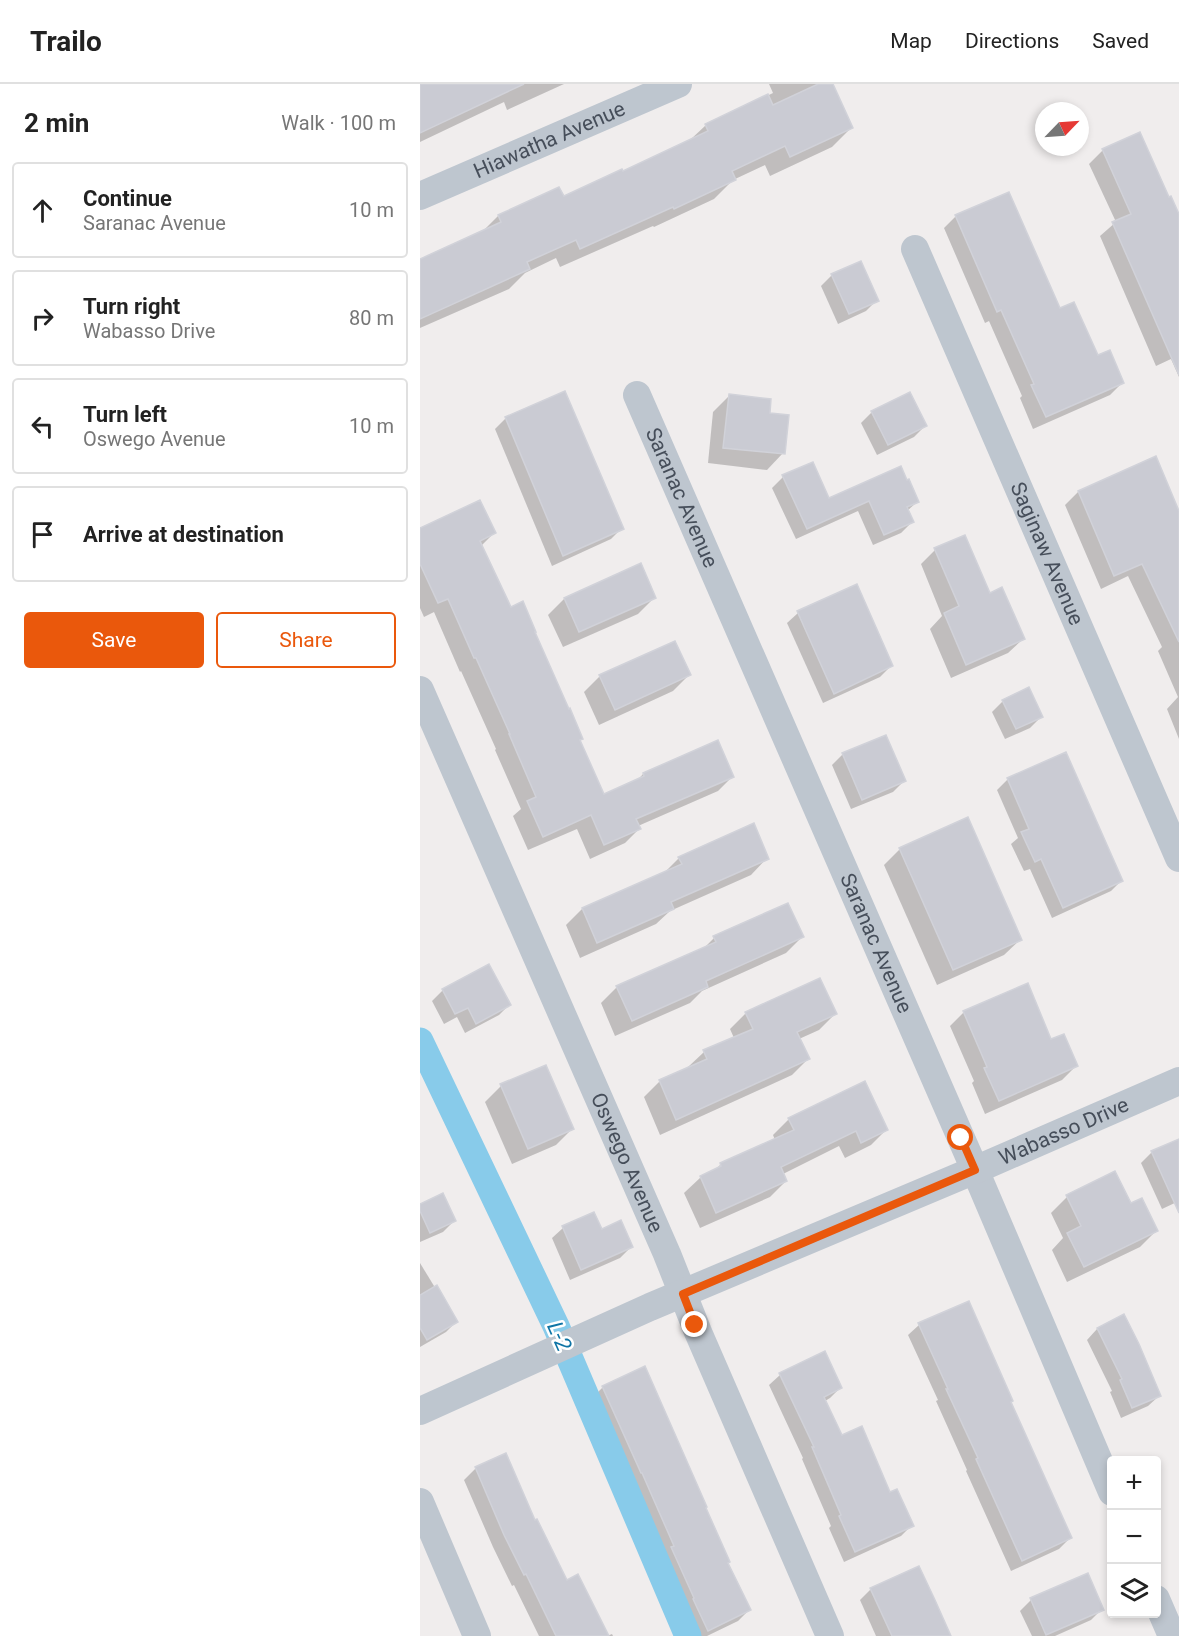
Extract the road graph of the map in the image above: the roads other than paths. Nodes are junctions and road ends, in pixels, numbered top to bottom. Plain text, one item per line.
1 (678, 84) edge
2 (420, 196) edge
3 (915, 249) dead end
4 (638, 395) dead end
5 (420, 690) edge
6 (1179, 858) edge
7 (1179, 1081) edge
8 (975, 1170) junction
9 (683, 1294) junction
10 (420, 1411) edge
11 (1107, 1480) edge
12 (420, 1502) edge
13 (1161, 1611) edge
14 (477, 1636) edge
15 (830, 1636) edge
16 (1172, 1636) edge

1 - 2 street, Hiawatha Avenue
3 - 6 street, Saginaw Avenue
4 - 8 street, Saranac Avenue
5 - 9 street, Oswego Avenue
7 - 8 street, Wabasso Drive
8 - 9 street, Wabasso Drive
8 - 11 street, Saranac Avenue
9 - 10 street, Wabasso Drive
9 - 15 street, Oswego Avenue
12 - 14 street
13 - 16 street

